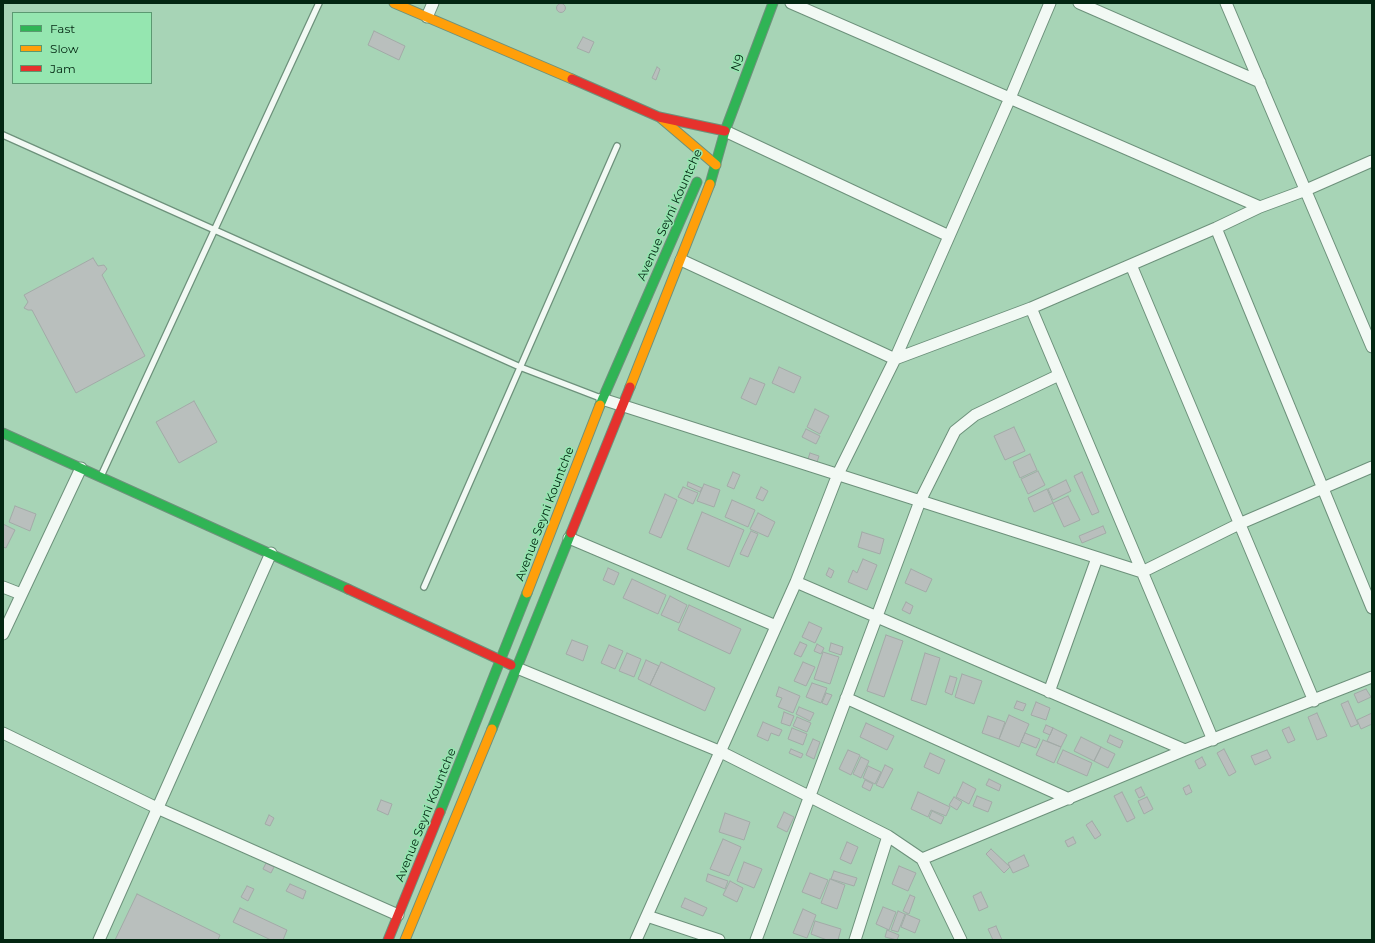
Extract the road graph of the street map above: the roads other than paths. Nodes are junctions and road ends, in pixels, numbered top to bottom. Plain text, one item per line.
1 (319, 3) edge
2 (394, 3) edge
3 (432, 3) edge
4 (773, 3) edge
5 (791, 3) edge
6 (1050, 3) edge
7 (1079, 3) edge
8 (1226, 3) edge
9 (807, 6) edge
10 (426, 18) junction
11 (1260, 82) junction
12 (1010, 98) junction
13 (660, 117) junction
14 (725, 131) junction
15 (3, 135) edge
16 (617, 146) dead end
17 (1372, 161) edge
18 (705, 164) junction
19 (716, 165) junction
20 (1306, 190) junction
21 (1260, 207) junction
22 (1216, 228) junction
23 (214, 230) junction
24 (949, 236) junction
25 (681, 260) junction
26 (1131, 266) junction
27 (1031, 308) junction
28 (1372, 347) edge
29 (895, 359) junction
30 (520, 367) junction
31 (1059, 375) junction
32 (602, 399) junction
33 (622, 405) junction
34 (3, 433) edge
35 (1372, 467) edge
36 (81, 468) junction
37 (838, 474) junction
38 (101, 477) junction
39 (1322, 488) junction
40 (920, 501) junction
41 (1239, 524) junction
42 (569, 538) junction
43 (271, 553) junction
44 (1097, 558) junction
45 (1142, 572) junction
46 (796, 582) junction
47 (3, 587) edge
48 (424, 587) dead end
49 (21, 594) junction
50 (1372, 608) edge
51 (877, 617) junction
52 (776, 626) junction
53 (3, 634) edge
54 (501, 662) junction
55 (517, 668) junction
56 (1372, 677) edge
57 (1049, 692) junction
58 (846, 698) junction
59 (1314, 701) junction
60 (3, 733) edge
61 (1213, 740) junction
62 (1185, 750) junction
63 (719, 751) junction
64 (809, 796) junction
65 (1069, 799) junction
66 (158, 808) junction
67 (888, 836) junction
68 (922, 859) junction
69 (398, 916) junction
70 (647, 916) junction
71 (99, 940) edge
72 (388, 940) edge
73 (405, 940) edge
74 (636, 940) edge
75 (719, 940) edge
76 (756, 940) edge
77 (855, 940) edge
78 (961, 940) edge

1 - 23 lane
2 - 10 main road
3 - 10 street
4 - 14 main road, N9
5 - 9 street
6 - 12 street
7 - 11 street
8 - 11 street
9 - 12 street
10 - 13 main road
11 - 20 street
12 - 21 street
12 - 24 street
13 - 14 main road
13 - 18 main road
14 - 18 main road, Avenue Seyni Kountche
14 - 19 main road, Avenue Seyni Kountche
14 - 24 street
15 - 23 lane
16 - 30 lane
17 - 20 street
18 - 19 main road
18 - 32 main road, Avenue Seyni Kountche
19 - 25 main road, Avenue Seyni Kountche
20 - 21 street
20 - 28 street
21 - 22 street
22 - 26 street
22 - 39 street
23 - 30 lane
23 - 38 lane
24 - 29 street
25 - 29 street
25 - 33 main road, Avenue Seyni Kountche
26 - 27 street
26 - 41 street
27 - 29 street
27 - 31 street
29 - 37 street
30 - 32 lane
30 - 48 lane
31 - 40 street
31 - 45 street
32 - 33 street
32 - 54 main road, Avenue Seyni Kountche
33 - 37 street
33 - 42 main road, Avenue Seyni Kountche
34 - 36 main road
35 - 39 street
36 - 38 main road
36 - 49 street
37 - 40 street
37 - 46 street
38 - 43 main road
39 - 41 street
39 - 50 street
40 - 44 street
40 - 51 street
41 - 45 street
41 - 59 street
42 - 52 street
42 - 55 main road, Avenue Seyni Kountche
43 - 54 main road
43 - 66 street
44 - 45 street
44 - 57 street
45 - 61 street
46 - 51 street
46 - 52 street
47 - 49 street
49 - 53 street
51 - 57 street
51 - 58 street
52 - 63 street
54 - 55 main road
54 - 69 main road, Avenue Seyni Kountche
55 - 63 street
55 - 73 main road, Avenue Seyni Kountche
56 - 59 street
57 - 62 street
58 - 64 street
58 - 65 street
59 - 61 street
60 - 66 street
61 - 62 street
62 - 65 street
63 - 64 street
63 - 70 street
64 - 67 street
64 - 76 street
65 - 68 street
66 - 69 street
66 - 71 street
67 - 68 street
67 - 77 street
68 - 78 street
69 - 72 main road, Avenue Seyni Kountche
70 - 74 street
70 - 75 street

